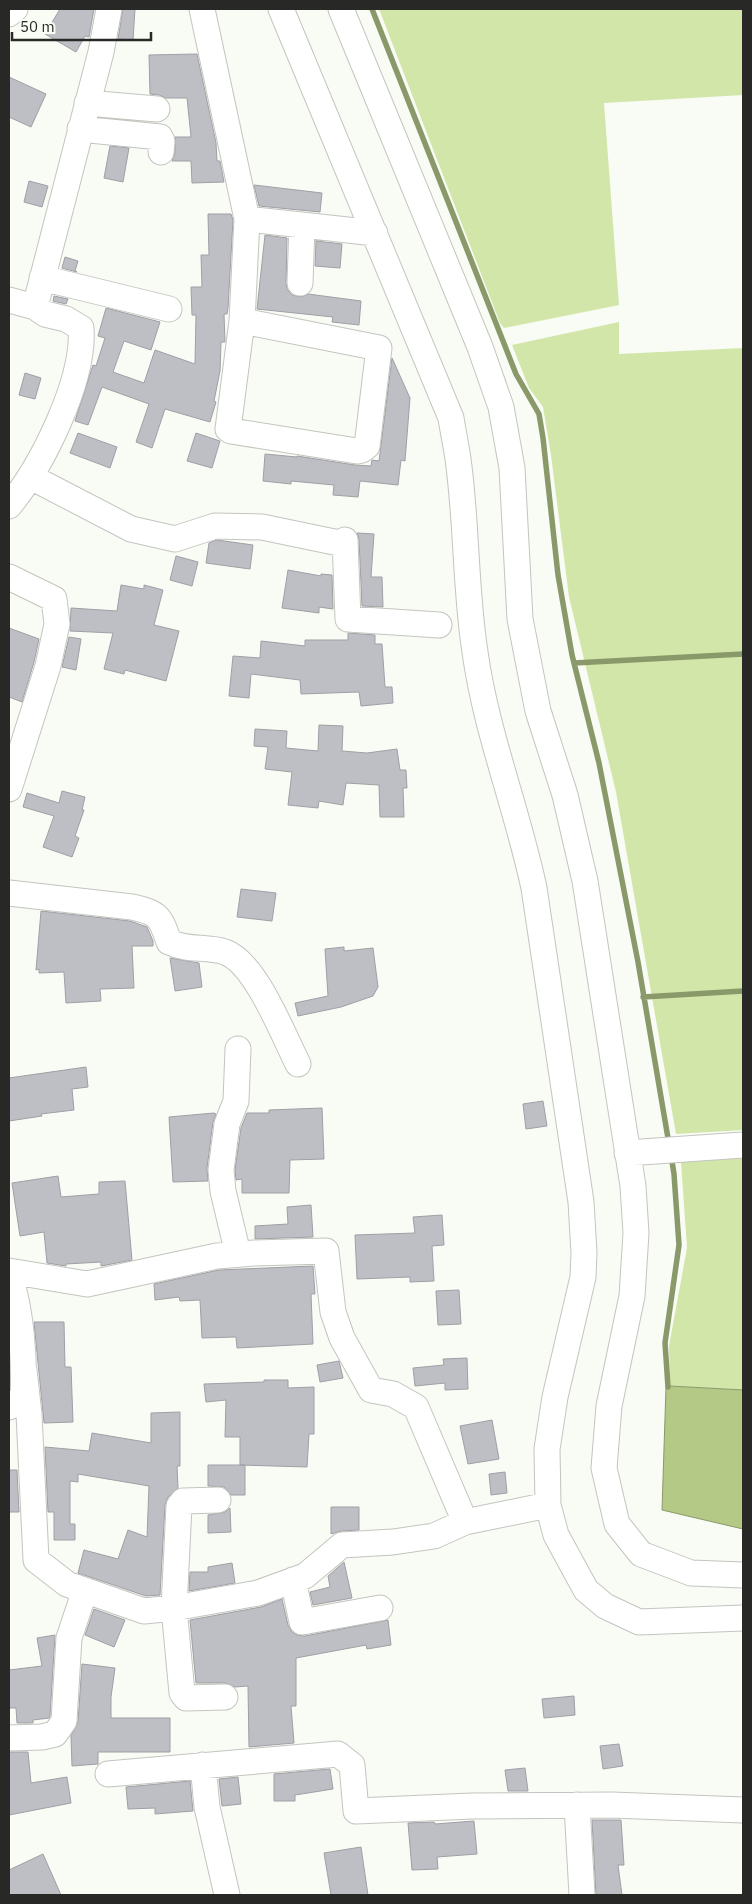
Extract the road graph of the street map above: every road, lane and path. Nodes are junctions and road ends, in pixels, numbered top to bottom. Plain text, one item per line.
1 (14, 9) edge
2 (109, 9) edge
3 (202, 9) edge
4 (281, 9) edge
5 (341, 9) edge
6 (9, 14) edge
7 (87, 102) junction
8 (157, 109) dead end
9 (80, 129) junction
10 (161, 152) dead end
11 (246, 218) junction
12 (302, 225) junction
13 (375, 233) junction
14 (42, 278) junction
15 (300, 283) dead end
16 (9, 300) edge
17 (35, 307) junction
18 (169, 309) dead end
19 (242, 321) junction
20 (31, 477) junction
21 (10, 504) edge
22 (9, 577) edge
23 (439, 625) dead end
24 (10, 778) edge
25 (9, 893) edge
26 (238, 1049) dead end
27 (298, 1064) dead end
28 (743, 1145) edge
29 (627, 1153) junction
30 (238, 1254) junction
31 (9, 1271) edge
32 (9, 1275) edge
33 (24, 1370) junction
34 (9, 1407) edge
35 (218, 1500) dead end
36 (548, 1504) junction
37 (466, 1522) junction
38 (743, 1575) edge
39 (293, 1580) junction
40 (84, 1590) junction
41 (174, 1608) junction
42 (380, 1608) dead end
43 (743, 1618) edge
44 (225, 1697) dead end
45 (9, 1738) edge
46 (203, 1765) junction
47 (108, 1774) dead end
48 (577, 1805) junction
49 (743, 1810) edge
50 (227, 1895) edge
51 (582, 1895) edge

1 - 6 street
2 - 7 street
3 - 11 street
4 - 13 street
5 - 29 street
7 - 8 street
7 - 9 street
9 - 10 street
9 - 14 street
11 - 12 street
11 - 19 street
12 - 13 street
12 - 15 street
13 - 36 street
14 - 17 street
14 - 18 street
16 - 17 street
17 - 20 street
19 - 19 street
20 - 21 street
20 - 23 street
22 - 24 street
25 - 27 street
26 - 30 street
28 - 29 street
29 - 38 street
30 - 31 street
30 - 37 street
32 - 33 street
33 - 34 street
33 - 40 street
35 - 41 street
36 - 37 street
36 - 43 street
37 - 39 street
39 - 41 street
39 - 42 street
40 - 41 street
40 - 45 street
41 - 44 street
46 - 47 street
46 - 48 street
46 - 50 street
48 - 49 street
48 - 51 street

